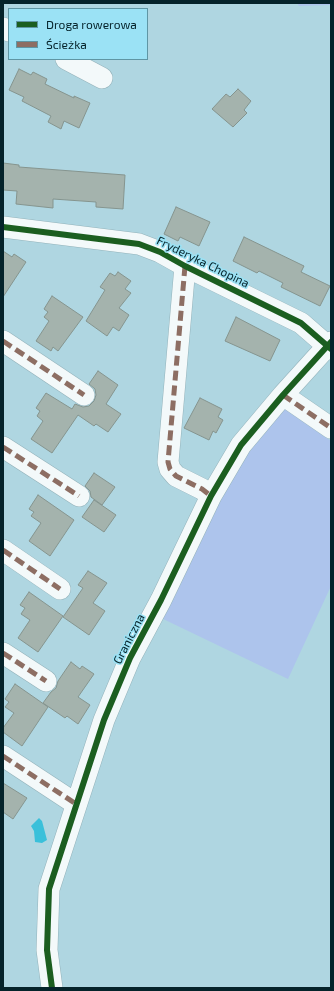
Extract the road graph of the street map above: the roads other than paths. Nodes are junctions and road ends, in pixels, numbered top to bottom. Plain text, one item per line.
1 (68, 60) edge
2 (102, 78) dead end
3 (3, 227) edge
4 (185, 266) junction
5 (3, 342) edge
6 (330, 346) edge
7 (84, 395) dead end
8 (283, 395) junction
9 (331, 428) edge
10 (3, 447) edge
11 (79, 496) dead end
12 (211, 496) junction
13 (3, 550) edge
14 (60, 589) dead end
15 (3, 653) edge
16 (46, 681) dead end
17 (3, 756) edge
18 (76, 804) junction
19 (52, 988) edge

1 - 2 street
3 - 4 street, Fryderyka Chopina
4 - 6 street, Fryderyka Chopina
4 - 12 street
5 - 7 street
6 - 8 street, Graniczna
8 - 9 street
8 - 12 street, Graniczna
10 - 11 street
12 - 18 street, Graniczna
13 - 14 street
15 - 16 street
17 - 18 street
18 - 19 street, Graniczna

